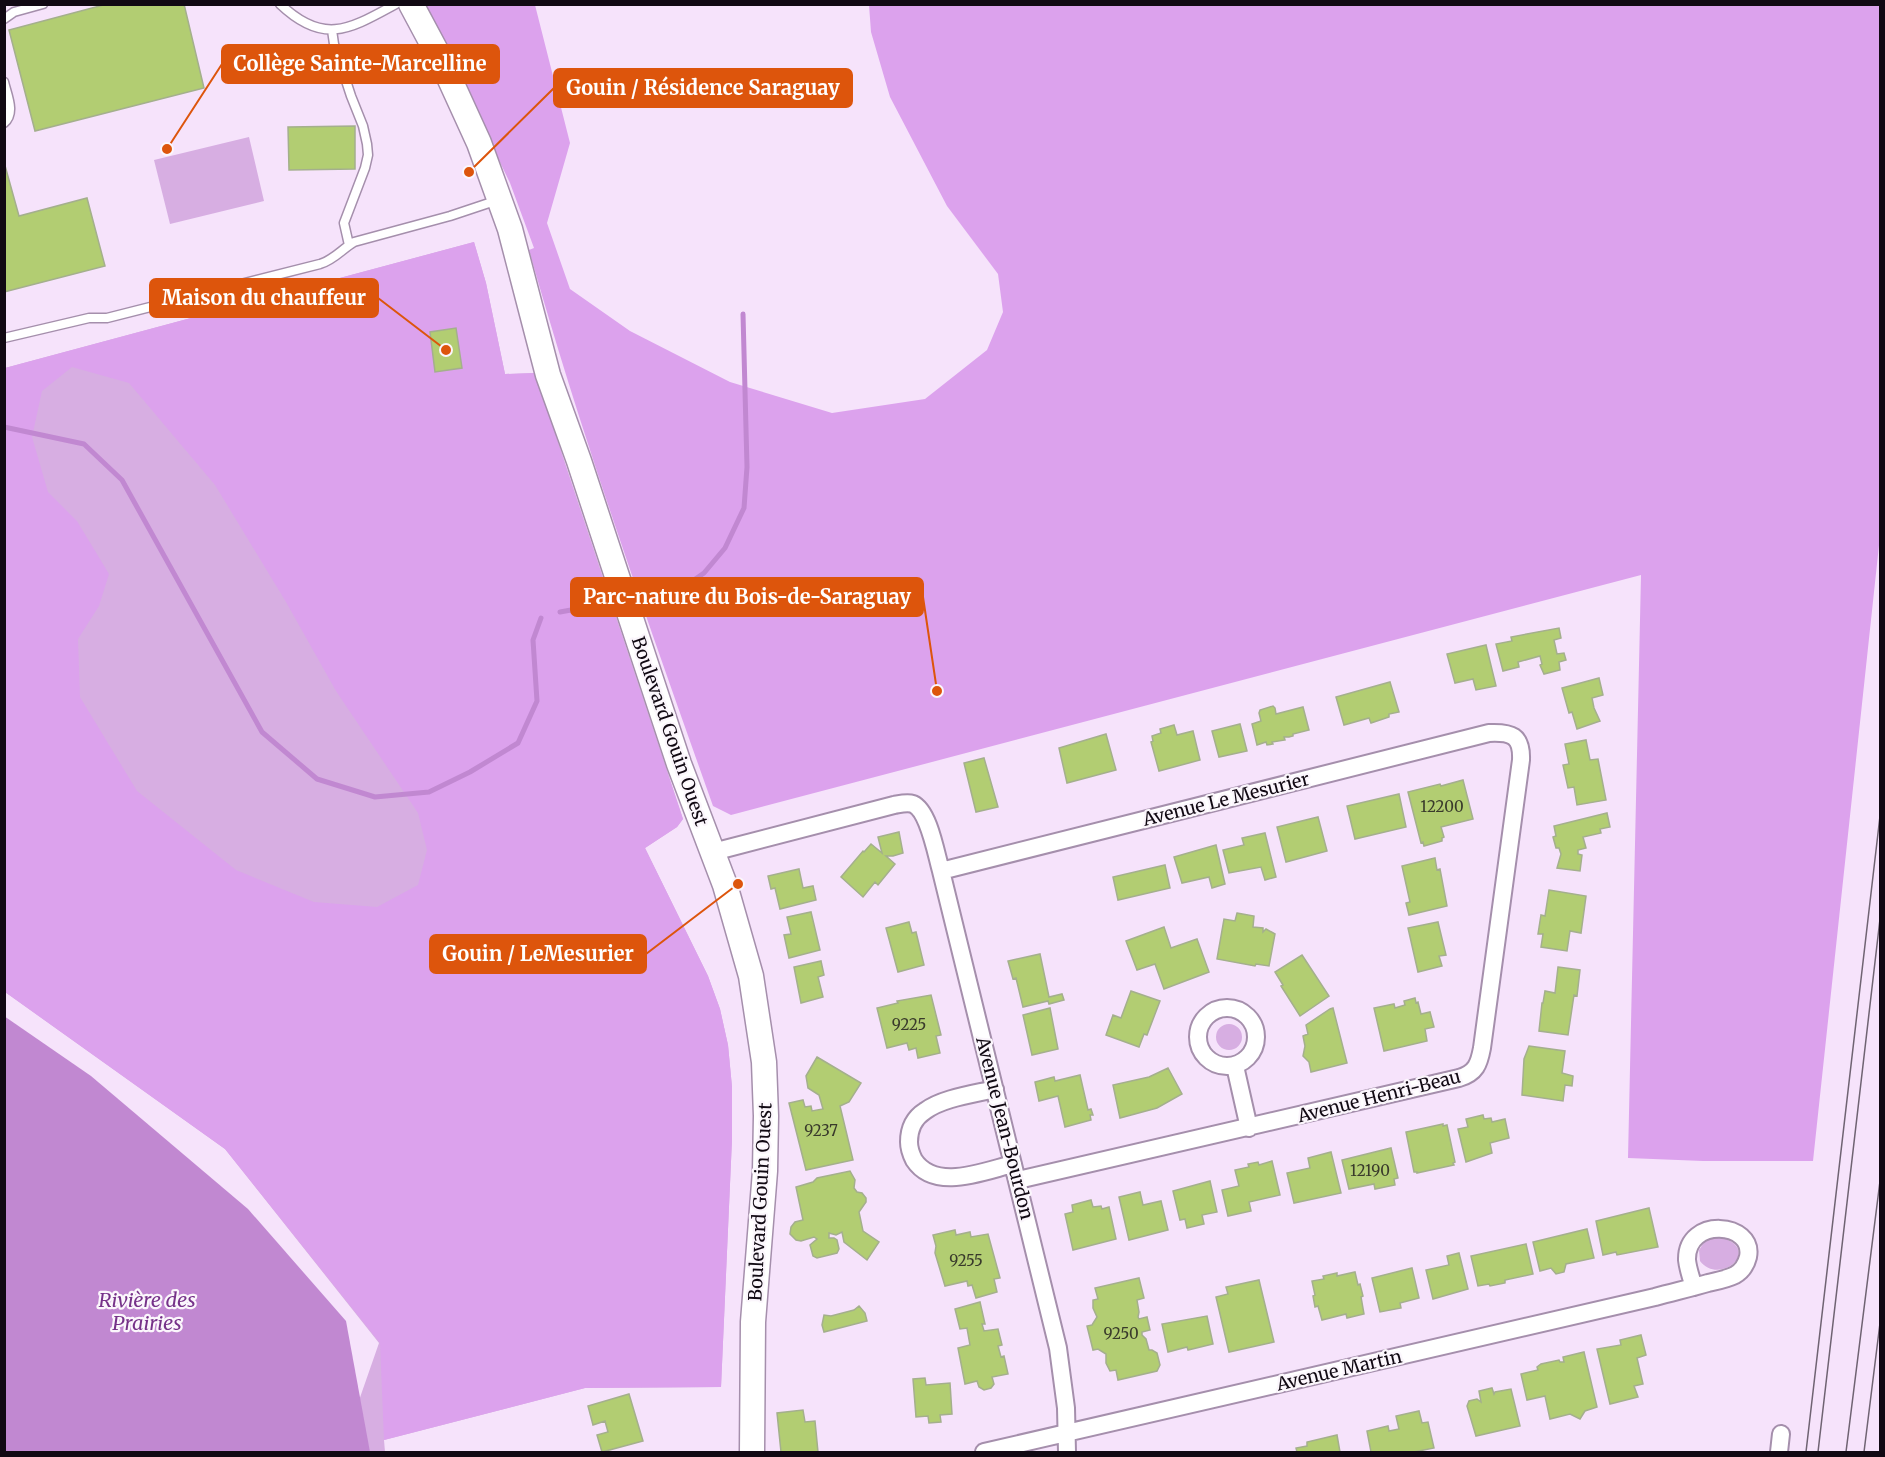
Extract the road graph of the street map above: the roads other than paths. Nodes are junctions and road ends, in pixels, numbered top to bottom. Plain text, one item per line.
1 (43, 4) edge
2 (280, 4) edge
3 (396, 4) edge
4 (411, 4) edge
5 (4, 11) edge
6 (14, 12) junction
7 (4, 19) edge
8 (332, 30) junction
9 (4, 82) edge
10 (4, 123) edge
11 (500, 199) junction
12 (350, 245) junction
13 (4, 338) edge
14 (1511, 735) joint
15 (712, 852) junction
16 (941, 871) junction
17 (1235, 1066) dead end
18 (995, 1089) junction
19 (1249, 1128) junction
20 (1013, 1164) junction
21 (1018, 1180) junction
22 (1694, 1287) dead end
23 (1066, 1434) junction
24 (1782, 1434) dead end
25 (752, 1452) edge
26 (984, 1452) edge
27 (1066, 1452) edge
28 (1779, 1452) edge

1 - 6 lane
2 - 8 lane
3 - 8 lane
4 - 11 street, Boulevard Gouin Ouest
5 - 6 lane
6 - 7 lane
8 - 12 lane
9 - 10 lane
11 - 12 lane
11 - 15 street, Boulevard Gouin Ouest
12 - 13 lane
14 - 16 street, Avenue Le Mesurier
14 - 19 street, Avenue Henri-Beau
15 - 16 street, Avenue Jean-Bourdon
15 - 25 street, Boulevard Gouin Ouest
16 - 18 street, Avenue Jean-Bourdon
17 - 19 street
18 - 20 street, Avenue Jean-Bourdon
18 - 20 street
19 - 21 street, Avenue Henri-Beau
20 - 21 street, Avenue Jean-Bourdon
21 - 23 street, Avenue Jean-Bourdon
22 - 23 street, Avenue Martin
23 - 26 street, Avenue Martin
23 - 27 street, Avenue Jean-Bourdon
24 - 28 street

